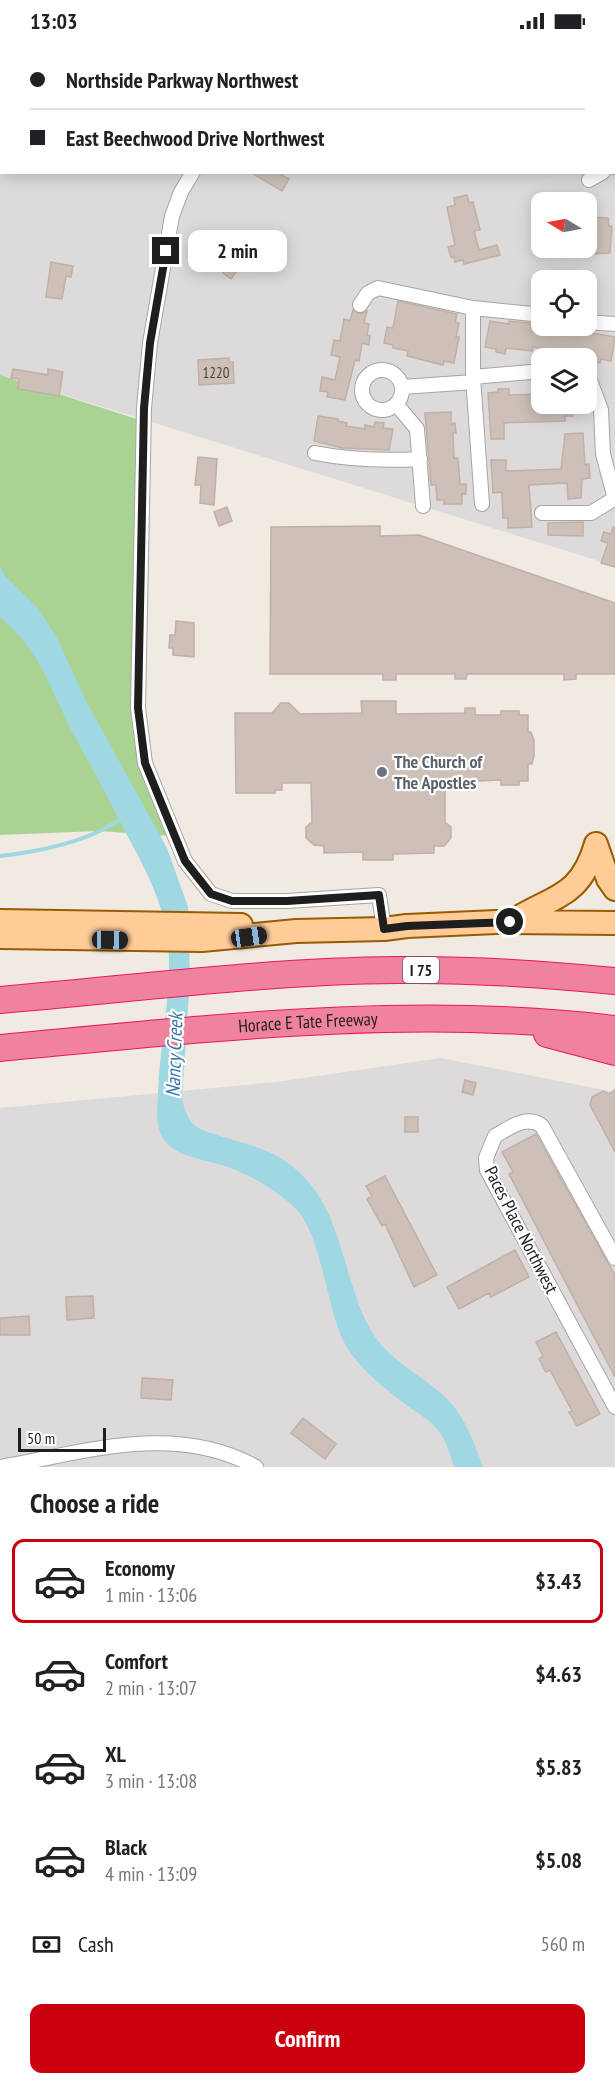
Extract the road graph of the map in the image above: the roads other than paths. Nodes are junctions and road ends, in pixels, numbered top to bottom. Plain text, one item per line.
1 (192, 174) edge
2 (600, 174) edge
3 (589, 180) dead end
4 (360, 305) dead end
5 (473, 308) junction
6 (531, 314) edge
7 (597, 323) edge
8 (615, 324) edge
9 (531, 372) edge
10 (473, 380) junction
11 (402, 387) junction
12 (597, 399) edge
13 (396, 404) junction
14 (315, 453) dead end
15 (420, 459) junction
16 (610, 466) edge
17 (615, 499) edge
18 (482, 504) dead end
19 (423, 506) dead end
20 (542, 513) dead end
21 (615, 889) edge
22 (0, 921) edge
23 (510, 922) junction
24 (615, 923) edge
25 (384, 929) junction
26 (150, 932) junction
27 (0, 937) edge
28 (615, 981) edge
29 (0, 1000) edge
30 (516, 1021) junction
31 (615, 1029) edge
32 (0, 1048) edge
33 (615, 1052) edge
34 (615, 1258) edge
35 (615, 1407) edge
36 (1, 1467) edge
37 (256, 1467) edge

1 - 25 street
2 - 3 street
4 - 5 street
5 - 6 street
5 - 10 street
7 - 8 street
9 - 10 street
10 - 11 street
10 - 18 street
11 - 13 street
11 - 13 street
12 - 16 street
13 - 15 street
14 - 15 street
15 - 19 street
16 - 17 street
17 - 20 street
21 - 23 main road
22 - 26 main road
23 - 24 main road
23 - 25 main road
25 - 26 main road
26 - 27 main road
28 - 29 highway, I 75
30 - 31 highway, Horace E Tate Freeway
30 - 32 highway, Horace E Tate Freeway
30 - 33 highway
34 - 35 street, Paces Place Northwest
36 - 37 street

